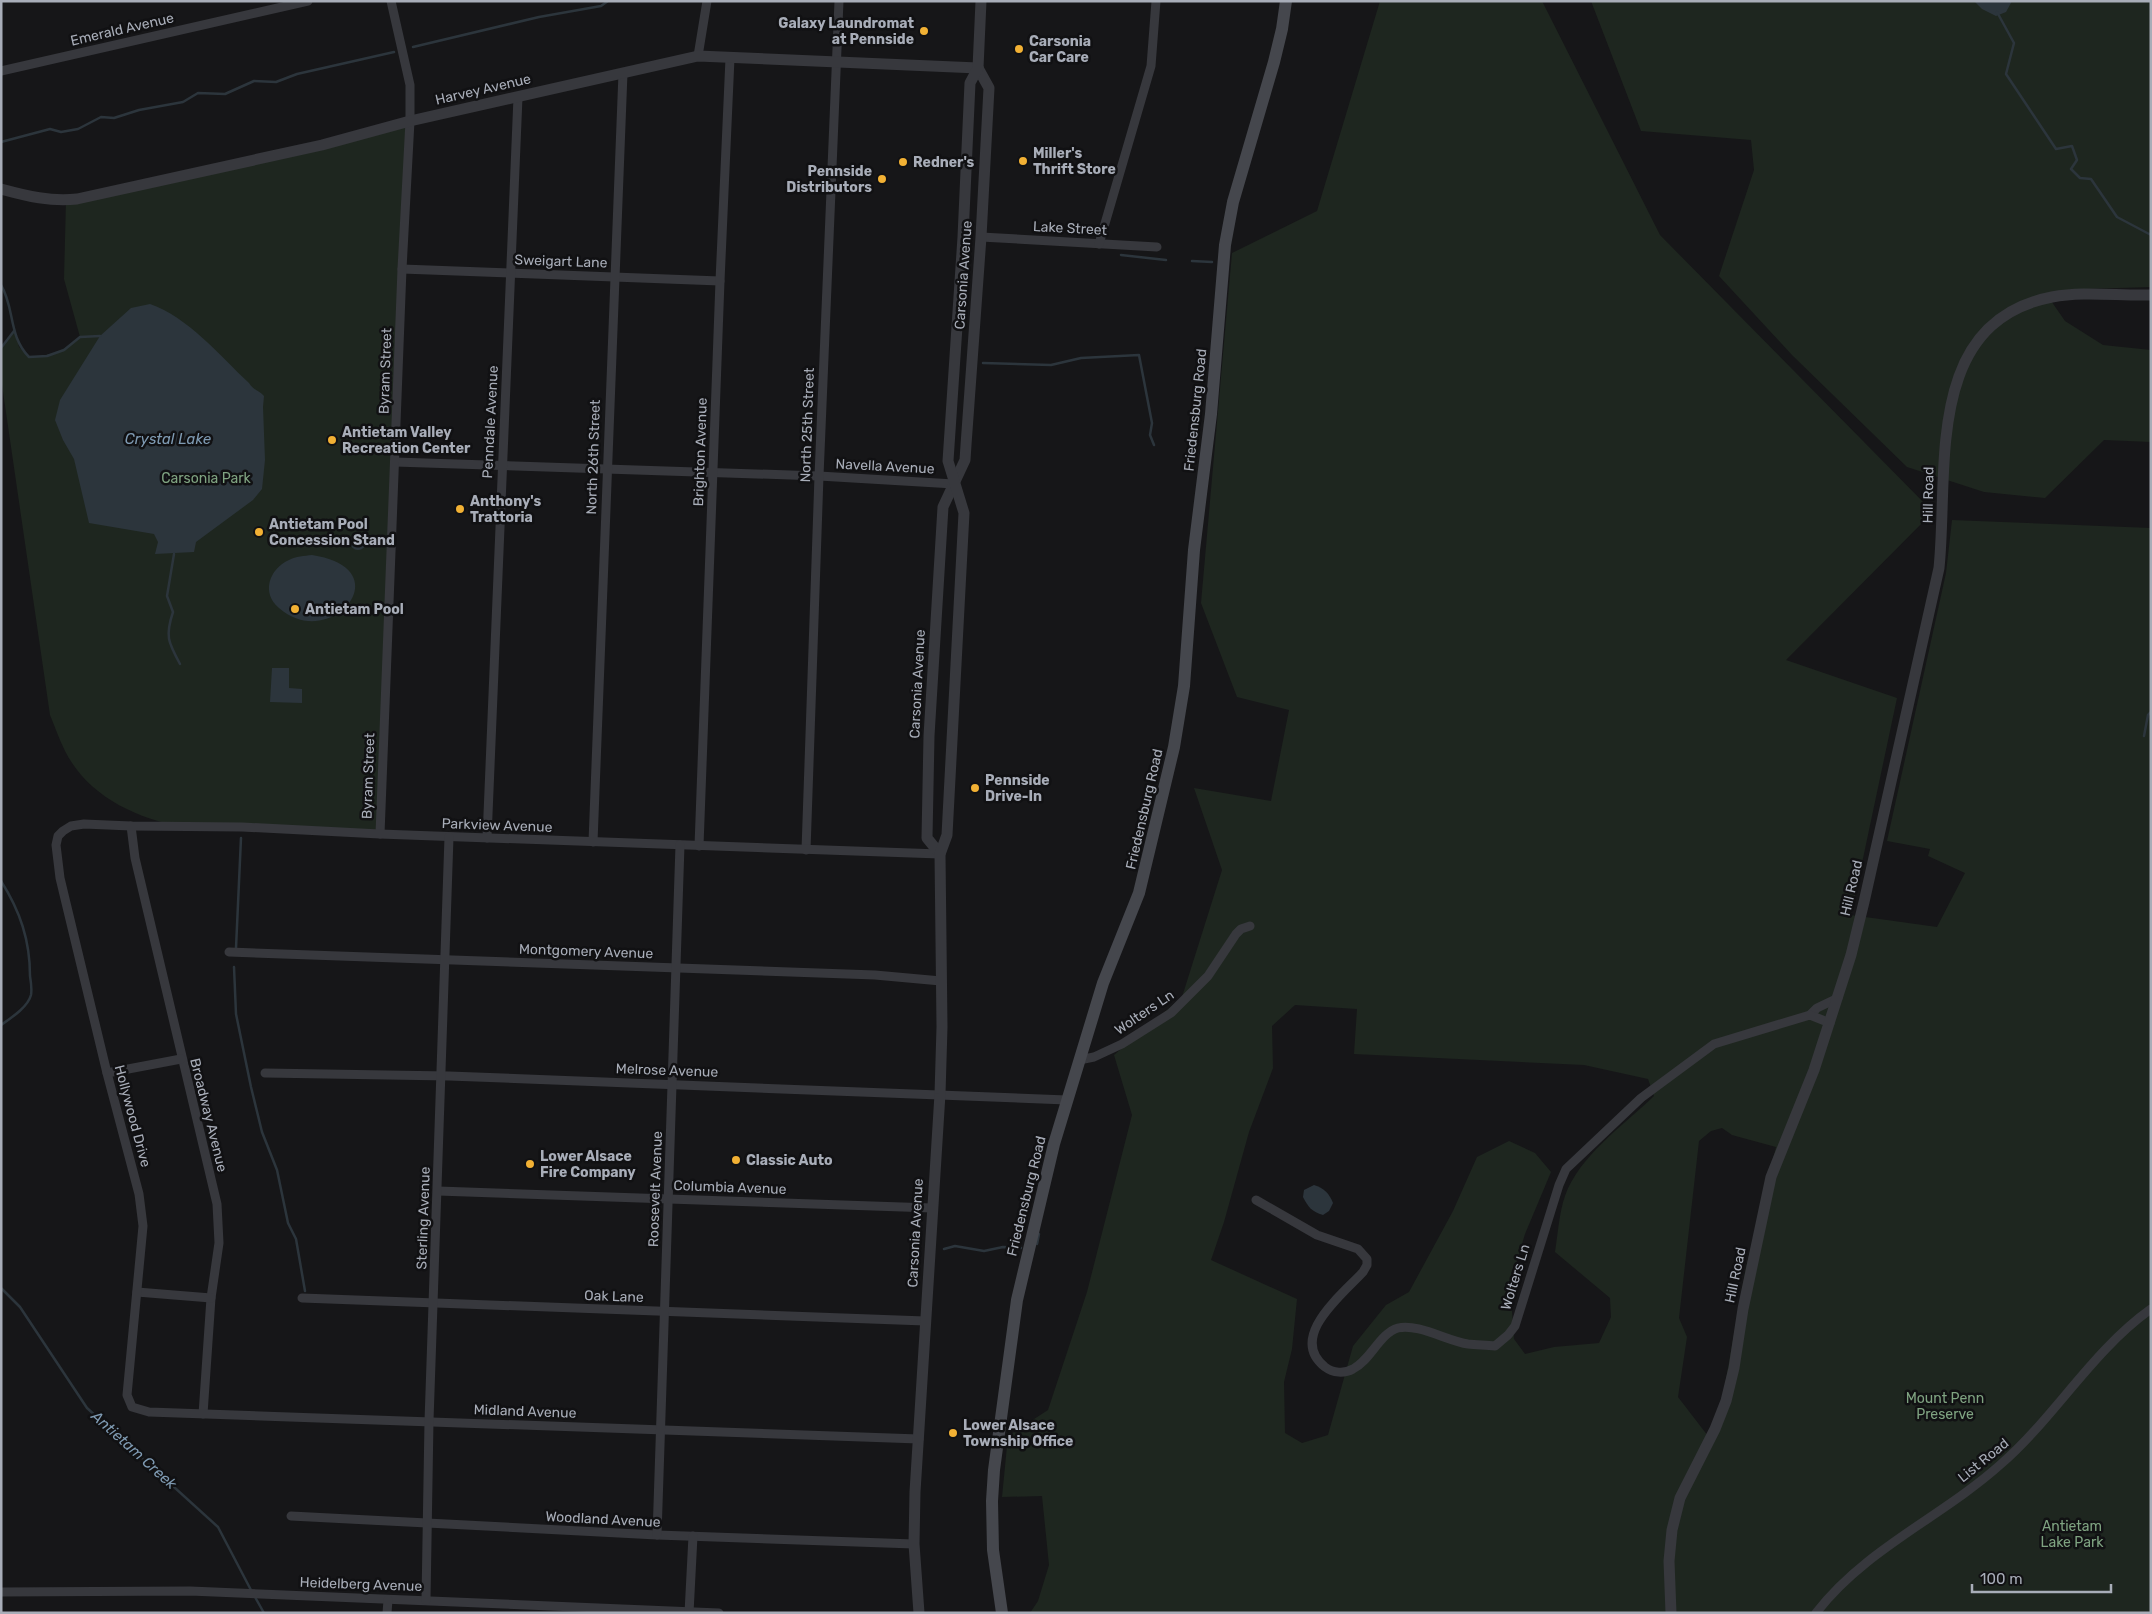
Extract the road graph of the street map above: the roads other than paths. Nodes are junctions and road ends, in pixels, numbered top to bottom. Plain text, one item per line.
1 (308, 1) edge
2 (391, 1) edge
3 (707, 1) edge
4 (839, 1) edge
5 (981, 1) edge
6 (1156, 1) edge
7 (1286, 1) edge
8 (698, 56) junction
9 (730, 58) junction
10 (836, 64) junction
11 (978, 68) junction
12 (1, 71) edge
13 (623, 73) junction
14 (518, 97) junction
15 (410, 121) junction
16 (1, 189) edge
17 (981, 237) junction
18 (1099, 244) junction
19 (1157, 247) dead end
20 (402, 269) junction
21 (511, 274) junction
22 (614, 277) junction
23 (720, 281) junction
24 (2151, 295) edge
25 (395, 462) junction
26 (502, 466) junction
27 (606, 470) junction
28 (713, 473) junction
29 (819, 476) junction
30 (954, 484) junction
31 (130, 826) junction
32 (380, 834) junction
33 (58, 836) joint
34 (449, 836) junction
35 (487, 838) junction
36 (593, 842) junction
37 (680, 845) junction
38 (699, 846) junction
39 (806, 850) junction
40 (940, 854) junction
41 (1250, 926) dead end
42 (229, 952) dead end
43 (445, 959) junction
44 (676, 968) junction
45 (941, 981) junction
46 (1838, 998) junction
47 (1810, 1015) junction
48 (1830, 1023) junction
49 (181, 1059) junction
50 (1079, 1060) junction
51 (265, 1073) dead end
52 (107, 1074) junction
53 (440, 1076) junction
54 (672, 1084) junction
55 (940, 1094) junction
56 (1067, 1100) junction
57 (438, 1191) junction
58 (668, 1198) junction
59 (1256, 1200) dead end
60 (932, 1208) junction
61 (138, 1292) junction
62 (211, 1298) junction
63 (302, 1298) dead end
64 (433, 1302) junction
65 (2151, 1309) edge
66 (664, 1312) junction
67 (925, 1321) junction
68 (132, 1407) joint
69 (203, 1414) junction
70 (429, 1422) junction
71 (660, 1430) junction
72 (919, 1439) junction
73 (291, 1516) dead end
74 (426, 1524) junction
75 (657, 1535) junction
76 (693, 1536) junction
77 (914, 1544) junction
78 (1, 1592) edge
79 (388, 1600) junction
80 (426, 1600) junction
81 (689, 1612) edge
82 (388, 1613) edge
83 (719, 1613) edge
84 (919, 1613) edge
85 (1002, 1613) edge
86 (1671, 1613) edge
87 (1816, 1613) edge

1 - 12 street, Emerald Avenue
2 - 15 street, Byram Street
3 - 8 street
4 - 10 street, North 25th Street
5 - 11 street, Carsonia Avenue
6 - 18 street
7 - 50 main road, Friedensburg Road
8 - 9 street, Harvey Avenue
8 - 13 street, Harvey Avenue
9 - 10 street, Harvey Avenue
9 - 23 street, Brighton Avenue
10 - 11 street, Harvey Avenue
10 - 29 street, North 25th Street
11 - 17 street, Carsonia Avenue
11 - 30 street, Carsonia Avenue
13 - 14 street, Harvey Avenue
13 - 22 street, North 26th Street
14 - 15 street, Harvey Avenue
14 - 21 street, Penndale Avenue
15 - 16 street, Harvey Avenue
15 - 20 street, Byram Street
17 - 18 street, Lake Street
17 - 30 street, Carsonia Avenue
18 - 19 street, Lake Street
20 - 21 street, Sweigart Lane
20 - 25 street, Byram Street
21 - 22 street, Sweigart Lane
21 - 26 street, Penndale Avenue
22 - 23 street, Sweigart Lane
22 - 27 street, North 26th Street
23 - 28 street, Brighton Avenue
24 - 46 street, Hill Road
25 - 26 street, Navella Avenue
25 - 32 street, Byram Street
26 - 27 street, Navella Avenue
26 - 35 street, Penndale Avenue
27 - 28 street, Navella Avenue
27 - 36 street, North 26th Street
28 - 29 street, Navella Avenue
28 - 38 street, Brighton Avenue
29 - 30 street, Navella Avenue
29 - 39 street, North 25th Street
30 - 40 street, Carsonia Avenue
30 - 40 street, Carsonia Avenue
31 - 32 street, Parkview Avenue
31 - 33 street, Parkview Avenue
31 - 49 street, Broadway Avenue
32 - 34 street, Parkview Avenue
33 - 52 street, Hollywood Drive
34 - 35 street, Parkview Avenue
34 - 43 street, Sterling Avenue
35 - 36 street, Parkview Avenue
36 - 37 street, Parkview Avenue
37 - 38 street, Parkview Avenue
37 - 44 street, Roosevelt Avenue
38 - 39 street, Parkview Avenue
39 - 40 street, Parkview Avenue
40 - 45 street, Carsonia Avenue
41 - 50 street, Wolters Ln
42 - 43 street, Montgomery Avenue
43 - 44 street, Montgomery Avenue
43 - 53 street, Sterling Avenue
44 - 45 street, Montgomery Avenue
44 - 54 street, Roosevelt Avenue
45 - 55 street, Carsonia Avenue
46 - 47 street
46 - 48 street, Hill Road
47 - 48 street
47 - 59 street, Wolters Ln
48 - 86 street, Hill Road
49 - 52 street
49 - 62 street, Broadway Avenue
50 - 56 main road, Friedensburg Road
51 - 53 street, Melrose Avenue
52 - 61 street, Hollywood Drive
53 - 54 street, Melrose Avenue
53 - 57 street, Sterling Avenue
54 - 55 street, Melrose Avenue
54 - 58 street, Roosevelt Avenue
55 - 56 street, Melrose Avenue
55 - 60 street, Carsonia Avenue
56 - 85 main road, Friedensburg Road
57 - 58 street, Columbia Avenue
57 - 64 street, Sterling Avenue
58 - 60 street, Columbia Avenue
58 - 66 street, Roosevelt Avenue
60 - 67 street, Carsonia Avenue
61 - 62 street
61 - 68 street, Hollywood Drive
62 - 69 street, Broadway Avenue
63 - 64 street, Oak Lane
64 - 66 street, Oak Lane
64 - 70 street, Sterling Avenue
65 - 87 street, List Road
66 - 67 street, Oak Lane
66 - 71 street, Roosevelt Avenue
67 - 72 street, Carsonia Avenue
68 - 69 street, Midland Avenue
69 - 70 street, Midland Avenue
70 - 71 street, Midland Avenue
70 - 74 street, Sterling Avenue
71 - 72 street, Midland Avenue
71 - 75 street, Roosevelt Avenue
72 - 77 street, Carsonia Avenue
73 - 74 street, Woodland Avenue
74 - 75 street, Woodland Avenue
74 - 80 street, Sterling Avenue
75 - 76 street, Woodland Avenue
76 - 77 street, Woodland Avenue
76 - 81 street
77 - 84 street, Carsonia Avenue
78 - 79 street, Heidelberg Avenue
79 - 80 street, Heidelberg Avenue
79 - 82 street
80 - 81 street, Heidelberg Avenue
81 - 83 street, Heidelberg Avenue

